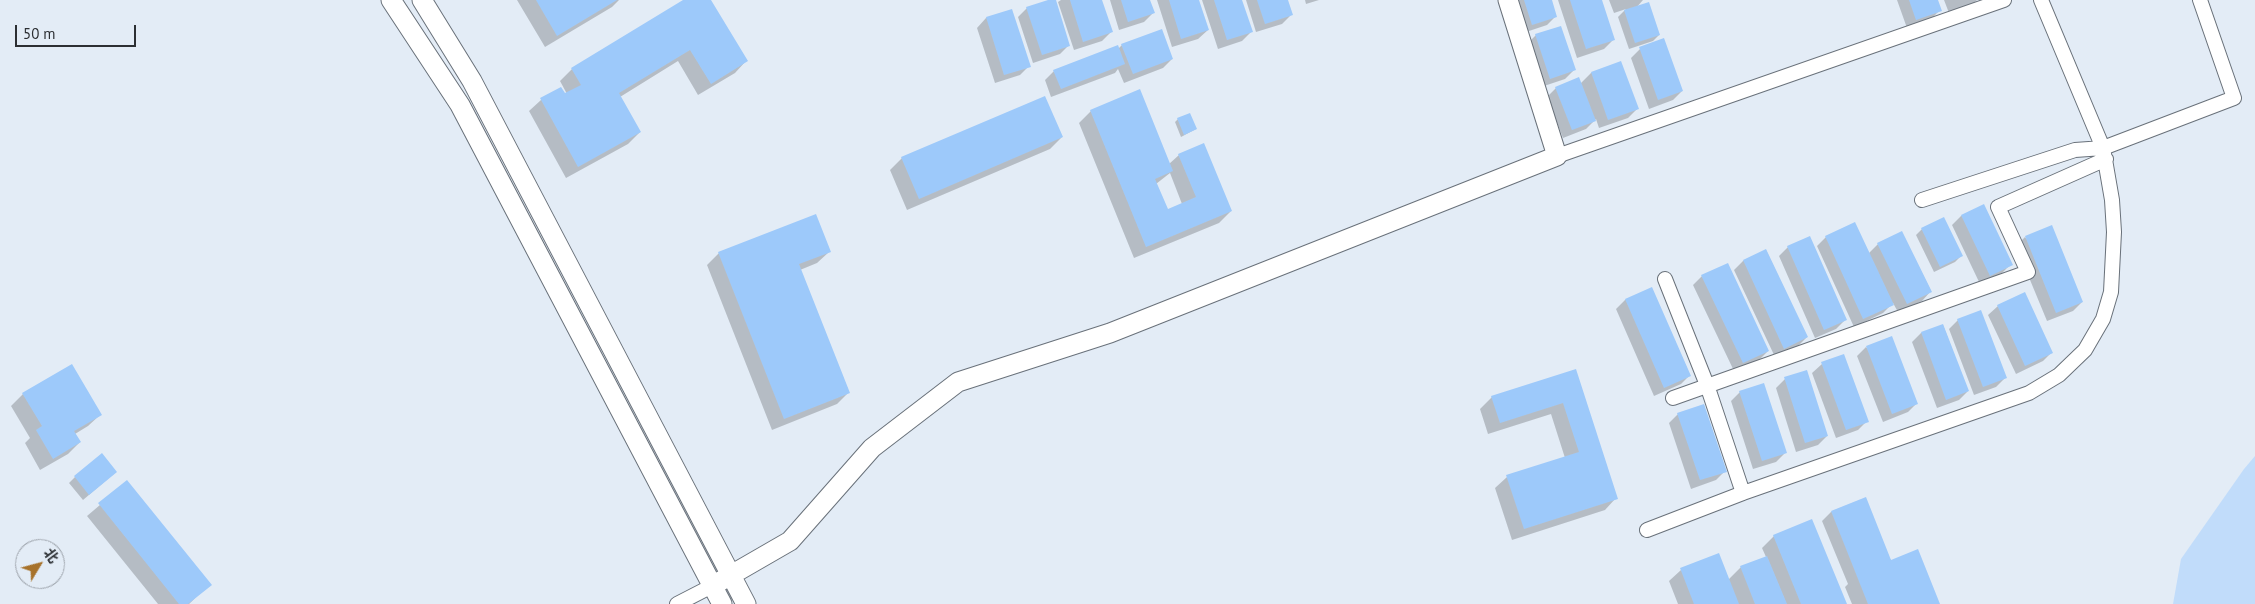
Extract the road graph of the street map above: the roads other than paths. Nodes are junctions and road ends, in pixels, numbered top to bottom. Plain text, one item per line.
1 (392, 0) edge
2 (422, 0) edge
3 (1508, 0) edge
4 (2004, 0) edge
5 (2042, 0) edge
6 (2200, 0) edge
7 (2105, 154) junction
8 (1557, 156) junction
9 (1922, 200) dead end
10 (1666, 279) dead end
11 (1707, 385) junction
12 (1673, 398) dead end
13 (1743, 493) junction
14 (1647, 530) dead end
15 (731, 576) junction
16 (712, 586) junction
17 (677, 604) edge
18 (722, 604) edge
19 (746, 604) edge

1 - 16 main road
2 - 15 main road
3 - 8 main road
4 - 8 street
5 - 7 street
6 - 7 street
7 - 9 street
7 - 11 street
7 - 13 street
8 - 15 main road
10 - 11 street
11 - 12 street
11 - 13 street
13 - 14 street
15 - 16 main road
15 - 19 main road
16 - 17 street
16 - 18 main road

